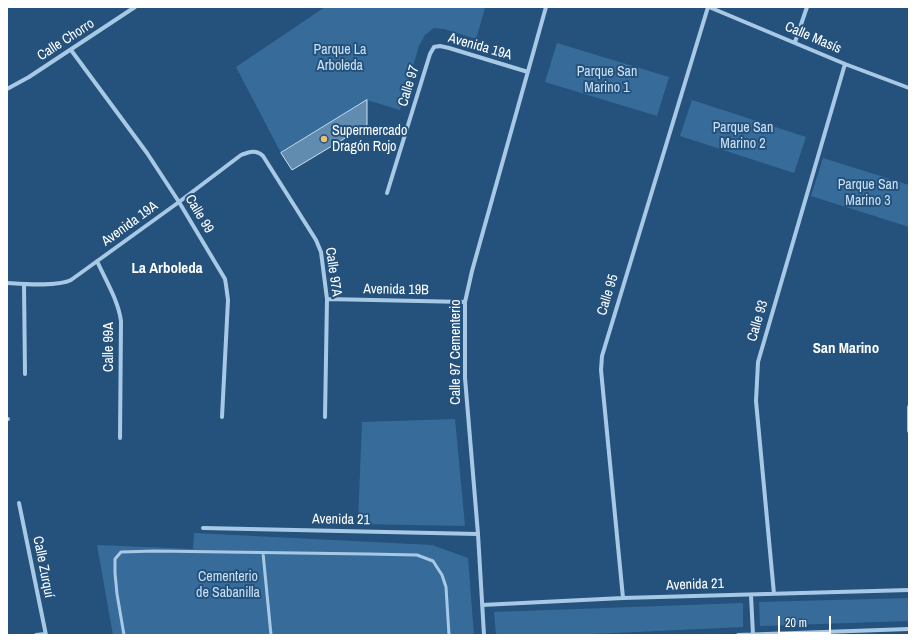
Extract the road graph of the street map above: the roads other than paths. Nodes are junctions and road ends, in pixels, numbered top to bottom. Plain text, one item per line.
1 (135, 7) edge
2 (546, 7) edge
3 (708, 7) edge
4 (807, 7) edge
5 (795, 42) junction
6 (71, 50) junction
7 (430, 54) joint
8 (845, 64) junction
9 (528, 72) junction
10 (7, 88) edge
11 (909, 88) edge
12 (255, 151) joint
13 (387, 193) dead end
14 (179, 202) junction
15 (97, 261) junction
16 (7, 283) edge
17 (24, 284) junction
18 (327, 299) junction
19 (465, 302) junction
20 (25, 374) dead end
21 (909, 407) edge
22 (222, 417) dead end
23 (325, 417) dead end
24 (909, 431) edge
25 (120, 438) dead end
26 (19, 503) dead end
27 (203, 528) dead end
28 (478, 534) junction
29 (263, 553) junction
30 (909, 590) edge
31 (774, 594) junction
32 (751, 595) junction
33 (623, 598) junction
34 (482, 605) junction
35 (909, 629) edge
36 (46, 634) edge
37 (36, 635) edge
38 (124, 635) edge
39 (271, 635) edge
40 (449, 635) edge
41 (484, 635) edge
42 (738, 635) edge
43 (752, 635) edge

1 - 6 street, Calle Chorro
2 - 9 street, Calle 97 Cementerio
3 - 5 street, Calle Masís
3 - 33 street, Calle 95
4 - 5 street
5 - 8 street, Calle Masís
6 - 10 street, Calle Chorro
6 - 14 street, Calle 99
7 - 9 street, Avenida 19A
7 - 13 street, Calle 97
8 - 11 street, Calle Masís
8 - 31 street, Calle 93
9 - 19 street, Calle 97 Cementerio
12 - 14 street, Avenida 19A
12 - 18 street, Calle 97A
14 - 15 street, Avenida 19A
14 - 22 street, Calle 99
15 - 17 street, Avenida 19A
15 - 25 street, Calle 99A
16 - 17 street, Avenida 19A
17 - 20 street
18 - 19 street, Avenida 19B
18 - 23 street, Calle 97A
19 - 28 street, Calle 97 Cementerio
21 - 24 street
26 - 36 street, Calle Zurquí
27 - 28 street, Avenida 21
28 - 34 street, Calle 97 Cementerio
29 - 38 lane
29 - 39 lane
29 - 40 lane
30 - 31 street, Avenida 21
31 - 32 street, Avenida 21
32 - 33 street, Avenida 21
32 - 43 street
33 - 34 street, Avenida 21
34 - 41 street, Calle 97 Cementerio
35 - 43 street
36 - 37 street
42 - 43 street

